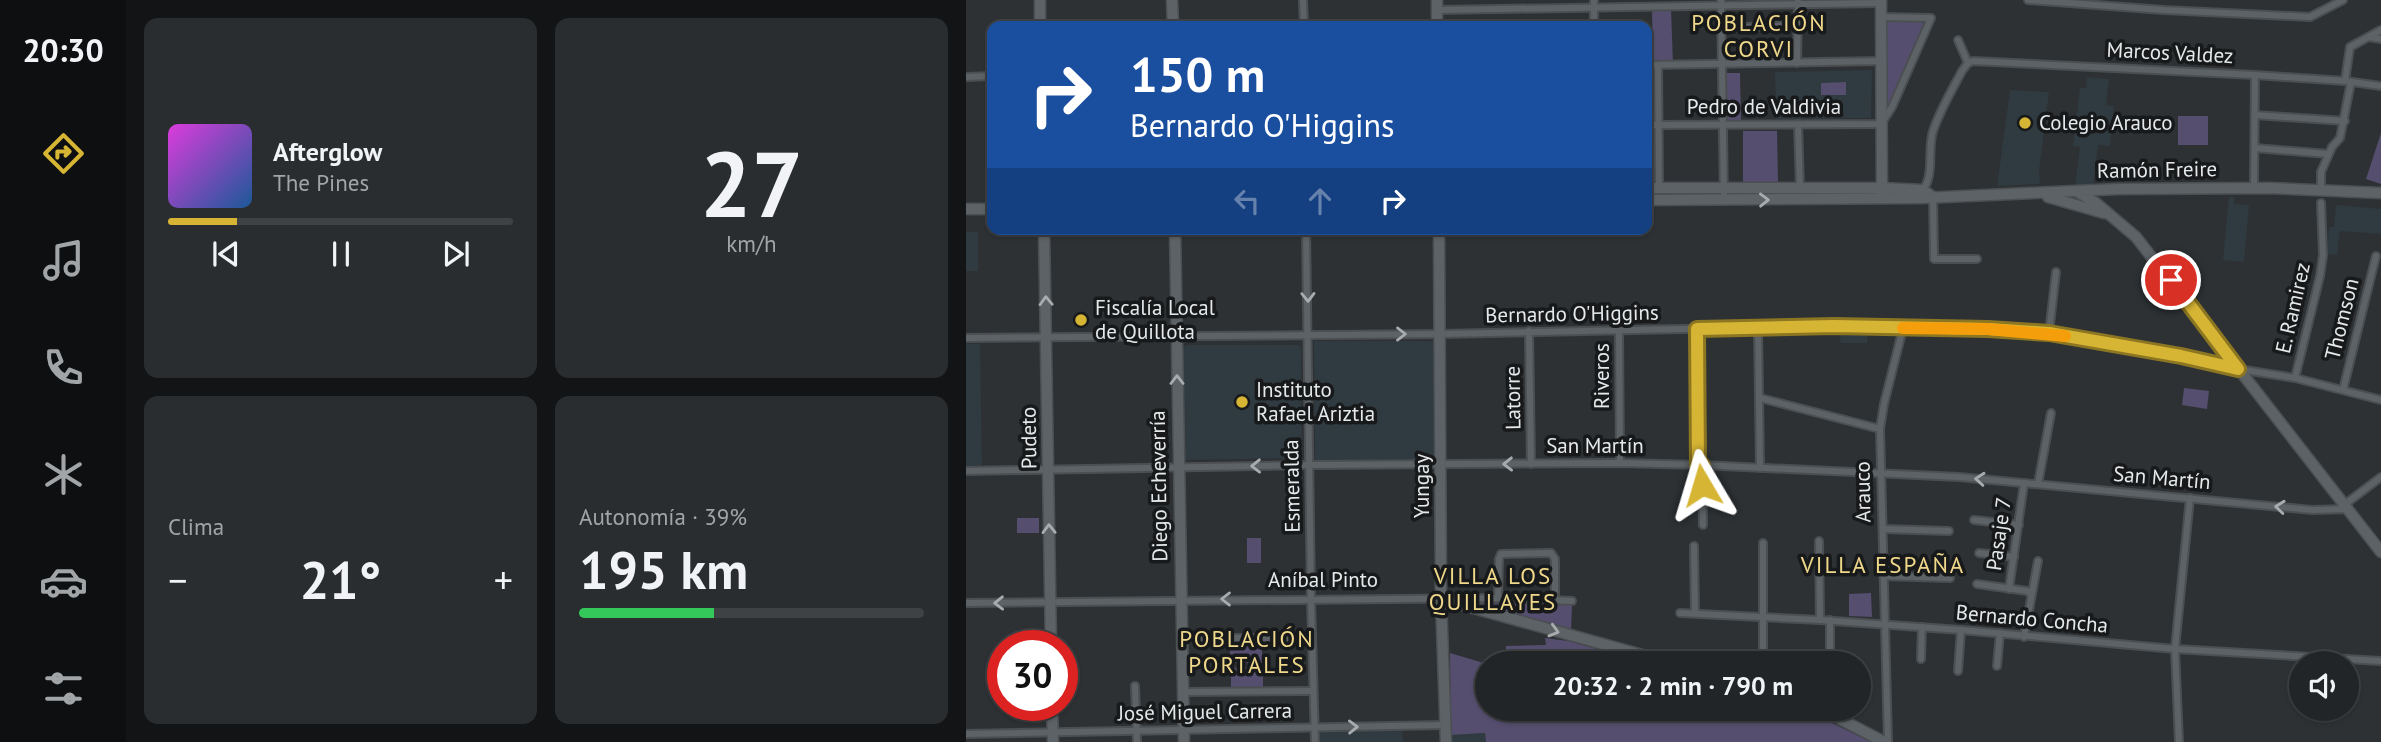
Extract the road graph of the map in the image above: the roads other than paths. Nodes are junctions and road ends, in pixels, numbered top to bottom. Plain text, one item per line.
1 (1040, 0) edge
2 (1172, 0) edge
3 (1303, 0) edge
4 (2028, 0) edge
5 (2164, 0) edge
6 (2343, 0) edge
7 (1798, 1) edge
8 (1881, 2) edge
9 (1594, 3) edge
10 (1658, 3) edge
11 (1721, 3) edge
12 (2092, 3) edge
13 (1437, 5) edge
14 (2164, 10) junction
15 (1881, 17) junction
16 (1040, 21) edge
17 (1173, 21) edge
18 (1304, 21) edge
19 (1594, 21) edge
20 (1798, 25) junction
21 (1722, 28) junction
22 (2381, 30) edge
23 (2369, 37) junction
24 (2381, 39) edge
25 (1958, 40) dead end
26 (1881, 61) junction
27 (1797, 63) junction
28 (1969, 63) junction
29 (1724, 64) junction
30 (1652, 65) edge
31 (1658, 65) junction
32 (2255, 75) junction
33 (966, 76) edge
34 (987, 76) edge
35 (2348, 81) junction
36 (2381, 86) edge
37 (2255, 115) junction
38 (2345, 121) junction
39 (1724, 124) junction
40 (1798, 124) junction
41 (1881, 124) junction
42 (1652, 125) edge
43 (1659, 125) junction
44 (2255, 148) junction
45 (2328, 154) junction
46 (1659, 187) junction
47 (1652, 188) edge
48 (1724, 188) junction
49 (1800, 188) junction
50 (2254, 188) junction
51 (1923, 190) junction
52 (2100, 190) junction
53 (2321, 190) junction
54 (2078, 191) junction
55 (1882, 193) junction
56 (2381, 193) edge
57 (2026, 194) junction
58 (1933, 197) junction
59 (1912, 198) junction
60 (1652, 200) edge
61 (1724, 200) junction
62 (2096, 203) junction
63 (2321, 203) dead end
64 (966, 209) edge
65 (987, 209) edge
66 (2113, 217) junction
67 (1044, 235) edge
68 (1175, 235) edge
69 (1306, 235) edge
70 (1439, 235) edge
71 (2376, 257) dead end
72 (1977, 259) dead end
73 (2056, 272) dead end
74 (1758, 327) junction
75 (1903, 328) junction
76 (1697, 329) junction
77 (1529, 331) junction
78 (1619, 331) junction
79 (2049, 333) junction
80 (1308, 334) junction
81 (1440, 334) junction
82 (1176, 335) junction
83 (1047, 337) junction
84 (966, 338) edge
85 (2238, 369) junction
86 (2295, 378) junction
87 (2343, 390) junction
88 (1760, 398) junction
89 (2381, 400) edge
90 (2051, 413) dead end
91 (1880, 429) junction
92 (1620, 463) junction
93 (1531, 464) junction
94 (1310, 465) junction
95 (1441, 465) junction
96 (1700, 465) junction
97 (1178, 468) junction
98 (1760, 468) junction
99 (1049, 470) junction
100 (966, 471) edge
101 (1881, 474) junction
102 (2381, 477) edge
103 (2024, 483) junction
104 (2038, 484) junction
105 (2190, 498) junction
106 (2346, 507) junction
107 (1974, 520) dead end
108 (1703, 524) dead end
109 (2019, 525) junction
110 (1883, 529) junction
111 (1949, 531) dead end
112 (1819, 541) dead end
113 (1763, 543) dead end
114 (1694, 546) dead end
115 (2381, 552) edge
116 (1979, 553) dead end
117 (2014, 557) junction
118 (2038, 561) dead end
119 (1883, 576) junction
120 (1950, 578) dead end
121 (1977, 584) dead end
122 (2010, 589) junction
123 (2031, 594) junction
124 (1498, 598) junction
125 (1181, 599) junction
126 (1311, 599) junction
127 (1441, 599) junction
128 (1555, 600) junction
129 (1572, 601) dead end
130 (1051, 602) junction
131 (966, 603) edge
132 (1680, 613) dead end
133 (1695, 614) junction
134 (1762, 617) junction
135 (1820, 620) junction
136 (1830, 620) junction
137 (1884, 625) junction
138 (1922, 627) junction
139 (1051, 630) edge
140 (1961, 630) junction
141 (2000, 633) junction
142 (2024, 637) junction
143 (1182, 638) junction
144 (1312, 638) junction
145 (2175, 649) junction
146 (1628, 651) edge
147 (1763, 651) edge
148 (1830, 651) edge
149 (1921, 659) dead end
150 (2381, 661) edge
151 (1997, 666) dead end
152 (1958, 671) dead end
153 (1135, 686) dead end
154 (1313, 691) junction
155 (1183, 692) junction
156 (1847, 721) edge
157 (1445, 725) junction
158 (1315, 728) junction
159 (1136, 731) junction
160 (1184, 731) junction
161 (966, 734) edge
162 (1053, 737) edge
163 (1137, 742) edge
164 (1184, 742) edge
165 (1315, 742) edge
166 (1446, 742) edge
167 (1886, 742) edge
168 (2179, 742) edge

1 - 16 main road
2 - 17 main road
3 - 18 street
4 - 12 street
5 - 14 street
6 - 14 street
7 - 8 street
7 - 11 street
7 - 20 street
8 - 15 main road
9 - 10 street
9 - 13 street
9 - 19 street
10 - 11 street
11 - 21 street
12 - 14 street
15 - 26 main road
15 - 41 street
20 - 21 street
20 - 27 street
21 - 29 street
22 - 23 street
23 - 24 street
23 - 35 street
25 - 28 street
26 - 27 street
26 - 41 main road
27 - 29 street
28 - 32 street, Marcos Valdez
28 - 51 street
29 - 31 street
29 - 39 street
30 - 31 street
31 - 43 street
32 - 35 street, Marcos Valdez
32 - 37 street
33 - 34 street
35 - 36 street, Marcos Valdez
35 - 38 street
37 - 38 street
37 - 44 street
38 - 45 street
39 - 40 street, Pedro de Valdivia
39 - 43 street, Pedro de Valdivia
39 - 48 street
40 - 41 street, Pedro de Valdivia
40 - 49 street
41 - 55 main road
42 - 43 street, Pedro de Valdivia
43 - 46 street
44 - 45 street
44 - 50 street
45 - 53 street
46 - 47 main road, Ramón Freire
46 - 48 main road, Ramón Freire
48 - 49 main road, Ramón Freire
48 - 61 street
49 - 55 main road, Ramón Freire
50 - 52 main road, Ramón Freire
50 - 53 main road, Ramón Freire
51 - 55 main road, Ramón Freire
51 - 58 main road
51 - 59 main road
52 - 54 main road, Ramón Freire
52 - 62 main road
53 - 56 main road, Ramón Freire
54 - 57 main road, Ramón Freire
54 - 62 main road
55 - 59 main road, Ramón Freire
61 -> 55 main road, Ramón Freire
57 - 58 main road, Ramón Freire
57 - 66 main road
58 - 59 main road, Ramón Freire
58 - 72 street
60 - 61 main road, Ramón Freire
62 - 66 main road
63 - 86 street, E. Ramirez
64 - 65 main road
66 - 85 main road
83 -> 67 main road, Pudeto
68 - 82 main road, Diego Echeverría
69 -> 80 street, Esmeralda
70 - 81 main road, Yungay
71 - 87 street, Thomson
73 - 79 street
74 - 75 street, Bernardo O'Higgins
74 - 76 street, Bernardo O'Higgins
74 - 88 street
75 - 79 street, Bernardo O'Higgins
75 - 91 street, Arauco
76 - 78 street, Bernardo O'Higgins
76 - 96 street
77 - 78 street, Bernardo O'Higgins
77 - 81 street, Bernardo O'Higgins
77 - 93 street, Latorre
78 - 92 street, Riveros
79 - 85 street, Bernardo O'Higgins
80 -> 81 street, Bernardo O'Higgins
80 - 82 street, Bernardo O'Higgins
80 - 94 street, Esmeralda
81 - 95 main road, Yungay
82 - 83 street, Bernardo O'Higgins
97 -> 82 main road, Diego Echeverría
83 - 84 street, Bernardo O'Higgins
83 - 99 main road, Pudeto
85 - 86 street, Bernardo O'Higgins
85 - 106 main road
86 - 87 street, Bernardo O'Higgins
87 - 89 street, Bernardo O'Higgins
88 - 91 street
88 - 98 street
90 - 104 street
91 - 101 street, Arauco
92 - 93 street, San Martín
92 - 96 street, San Martín
93 -> 95 street, San Martín
94 - 95 street, San Martín
94 -> 97 street, San Martín
94 - 126 street, Esmeralda
95 - 127 main road, Yungay
96 - 98 street, San Martín
96 - 108 street
97 - 99 street, San Martín
97 - 125 main road, Diego Echeverría
98 - 101 street, San Martín
99 - 100 street, San Martín
130 -> 99 main road, Pudeto
103 -> 101 street, San Martín
101 - 110 street, Arauco
102 - 106 street
103 - 104 street, San Martín
103 - 109 street, Pasaje 7
104 - 105 street, San Martín
106 -> 105 street, San Martín
105 - 145 street
106 - 115 main road
107 - 109 street
109 - 117 street, Pasaje 7
110 - 111 street
110 - 119 street, Arauco
112 - 135 street
113 - 134 street
114 - 133 street
116 - 117 street
117 - 122 street, Pasaje 7
118 - 123 street, Pasaje 7
119 - 120 street
119 - 137 street, Arauco
121 - 122 street
122 - 123 street
123 - 142 street, Pasaje 7
124 - 127 street
124 - 128 street
124 - 128 street
126 -> 125 street, Aníbal Pinto
125 - 130 street, Aníbal Pinto
125 - 143 main road, Diego Echeverría
126 - 127 street, Aníbal Pinto
126 - 144 street, Esmeralda
127 -> 146 main road, Aníbal Pinto
127 - 157 main road, Yungay
128 - 129 street
130 -> 131 street, Aníbal Pinto
130 - 139 main road, Pudeto
132 - 133 street, Bernardo Concha
133 - 134 street, Bernardo Concha
134 - 135 street, Bernardo Concha
134 - 147 street
135 - 136 street, Bernardo Concha
136 - 137 street, Bernardo Concha
136 - 148 street
137 - 138 street, Bernardo Concha
137 - 167 street, Arauco
138 - 140 street, Bernardo Concha
138 - 149 street
140 - 141 street, Bernardo Concha
140 - 152 street
141 - 142 street, Bernardo Concha
141 - 151 street
142 - 145 street, Bernardo Concha
143 - 144 street
143 - 155 main road, Diego Echeverría
144 - 154 street, Esmeralda
145 - 150 street, Bernardo Concha
145 - 168 street
153 - 159 street
154 - 155 street
154 - 158 street, Esmeralda
155 - 160 main road, Diego Echeverría
156 - 167 main road
158 -> 157 street, José Miguel Carrera
157 - 166 main road, Yungay
158 - 160 street, José Miguel Carrera
158 - 165 street, Esmeralda
159 - 160 street, José Miguel Carrera
159 - 162 street, José Miguel Carrera
159 - 163 street
160 - 164 main road, Diego Echeverría
161 - 162 street, José Miguel Carrera

